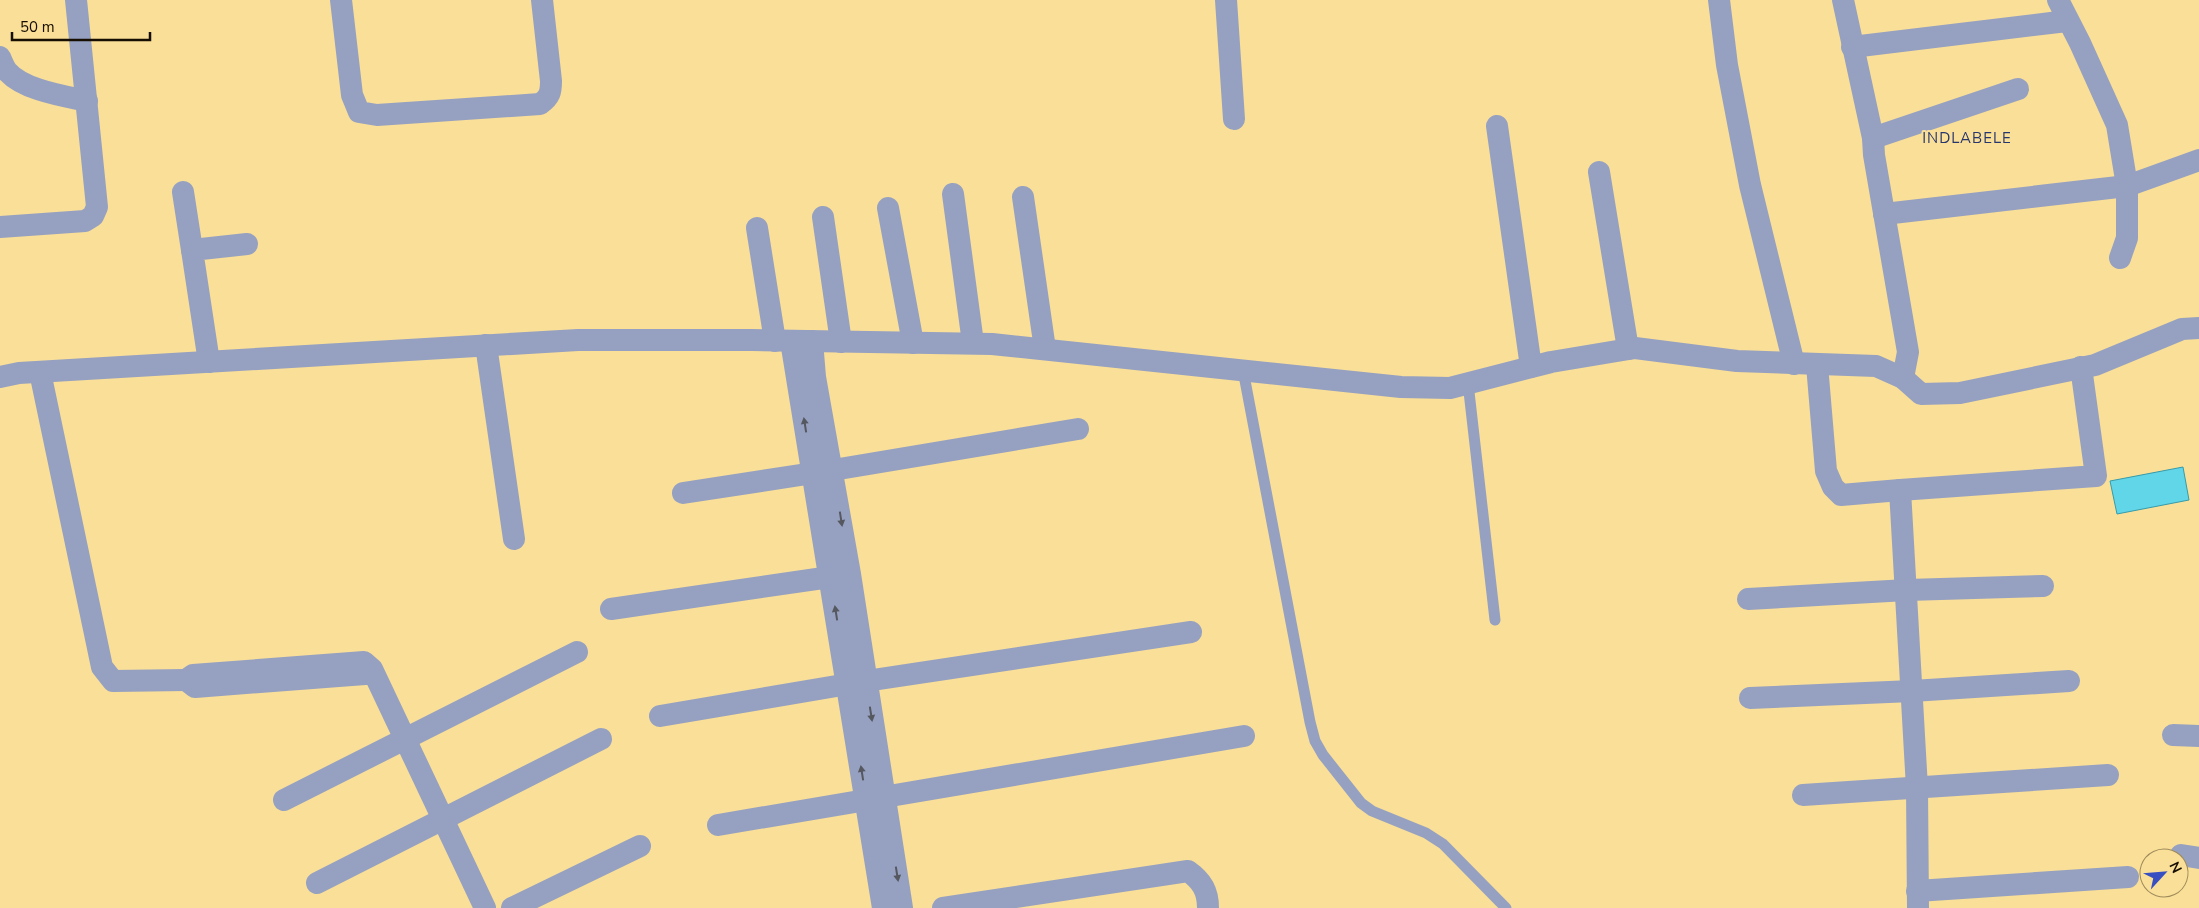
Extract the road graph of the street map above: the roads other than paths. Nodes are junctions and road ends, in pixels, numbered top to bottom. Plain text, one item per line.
1 (76, 0) edge
2 (341, 0) edge
3 (542, 0) edge
4 (1226, 0) edge
5 (1719, 0) edge
6 (1843, 0) edge
7 (2058, 0) edge
8 (2067, 21) junction
9 (1852, 47) junction
10 (0, 57) edge
11 (2018, 89) dead end
12 (87, 101) junction
13 (1234, 119) dead end
14 (1497, 126) dead end
15 (1873, 138) junction
16 (2199, 160) edge
17 (1598, 172) dead end
18 (2127, 186) junction
19 (183, 192) dead end
20 (953, 194) dead end
21 (1024, 196) dead end
22 (888, 208) dead end
23 (1884, 214) junction
24 (823, 217) dead end
25 (0, 227) edge
26 (757, 228) dead end
27 (247, 244) dead end
28 (192, 250) junction
29 (2120, 258) dead end
30 (2199, 328) edge
31 (793, 341) junction
32 (841, 342) junction
33 (913, 343) junction
34 (973, 344) junction
35 (486, 345) junction
36 (1045, 349) junction
37 (1628, 349) junction
38 (209, 362) junction
39 (1794, 364) junction
40 (1817, 365) junction
41 (1531, 367) junction
42 (2081, 368) junction
43 (1243, 370) junction
44 (40, 372) junction
45 (0, 377) edge
46 (1903, 378) junction
47 (1468, 384) junction
48 (1078, 429) dead end
49 (823, 472) junction
50 (1900, 490) junction
51 (683, 493) dead end
52 (514, 539) dead end
53 (840, 575) junction
54 (2043, 586) dead end
55 (1907, 590) junction
56 (1748, 599) dead end
57 (610, 609) dead end
58 (1495, 620) dead end
59 (1191, 632) dead end
60 (577, 652) dead end
61 (2069, 681) dead end
62 (857, 682) junction
63 (1912, 691) junction
64 (1750, 698) dead end
65 (660, 716) dead end
66 (2173, 735) dead end
67 (1244, 736) dead end
68 (2199, 736) edge
69 (404, 738) junction
70 (601, 739) dead end
71 (2108, 775) dead end
72 (1918, 788) junction
73 (1803, 795) dead end
74 (875, 798) junction
75 (284, 800) dead end
76 (444, 820) junction
77 (718, 825) dead end
78 (640, 846) dead end
79 (2128, 877) dead end
80 (317, 883) dead end
81 (1917, 900) edge
82 (485, 908) edge
83 (512, 908) edge
84 (883, 908) edge
85 (902, 908) edge
86 (943, 908) edge
87 (1208, 908) edge
88 (1506, 908) edge

1 - 12 street
2 - 3 street
4 - 13 street
5 - 39 street
6 - 9 street
7 - 8 street
8 - 9 street
8 - 18 street
9 - 15 street
10 - 12 street
11 - 15 street
12 - 25 street
14 - 41 street
15 - 23 street
16 - 18 street
17 - 37 street
18 - 23 street
18 - 29 street
19 - 28 street
20 - 34 street
21 - 36 street
22 - 33 street
23 - 46 street
24 - 32 street
26 - 31 street
27 - 28 street
28 - 38 street
30 - 42 street
31 - 32 street
31 - 35 street
31 - 49 street
32 - 33 street
33 - 34 street
34 - 36 street
35 - 38 street
35 - 52 street
36 - 43 street
37 - 39 street
37 - 41 street
38 - 44 street
39 - 40 street
40 - 46 street
40 - 50 street
41 - 47 street
42 - 46 street
42 - 50 street
43 - 47 street
43 - 88 lane
44 - 45 street
44 - 69 street
47 - 58 lane
48 - 49 street
49 - 51 street
49 - 53 street
50 - 55 street
53 - 57 street
53 - 62 street
54 - 55 street
55 - 56 street
55 - 63 street
59 - 62 street
60 - 69 street
61 - 63 street
62 - 65 street
62 - 74 street
63 - 64 street
63 - 72 street
66 - 68 street
67 - 74 street
69 - 75 street
69 - 76 street
70 - 76 street
71 - 72 street
72 - 73 street
72 - 81 street
74 - 77 street
74 - 84 street
74 -> 85 street
76 - 80 street
76 - 82 street
78 - 83 street
79 - 81 street
86 - 87 street

